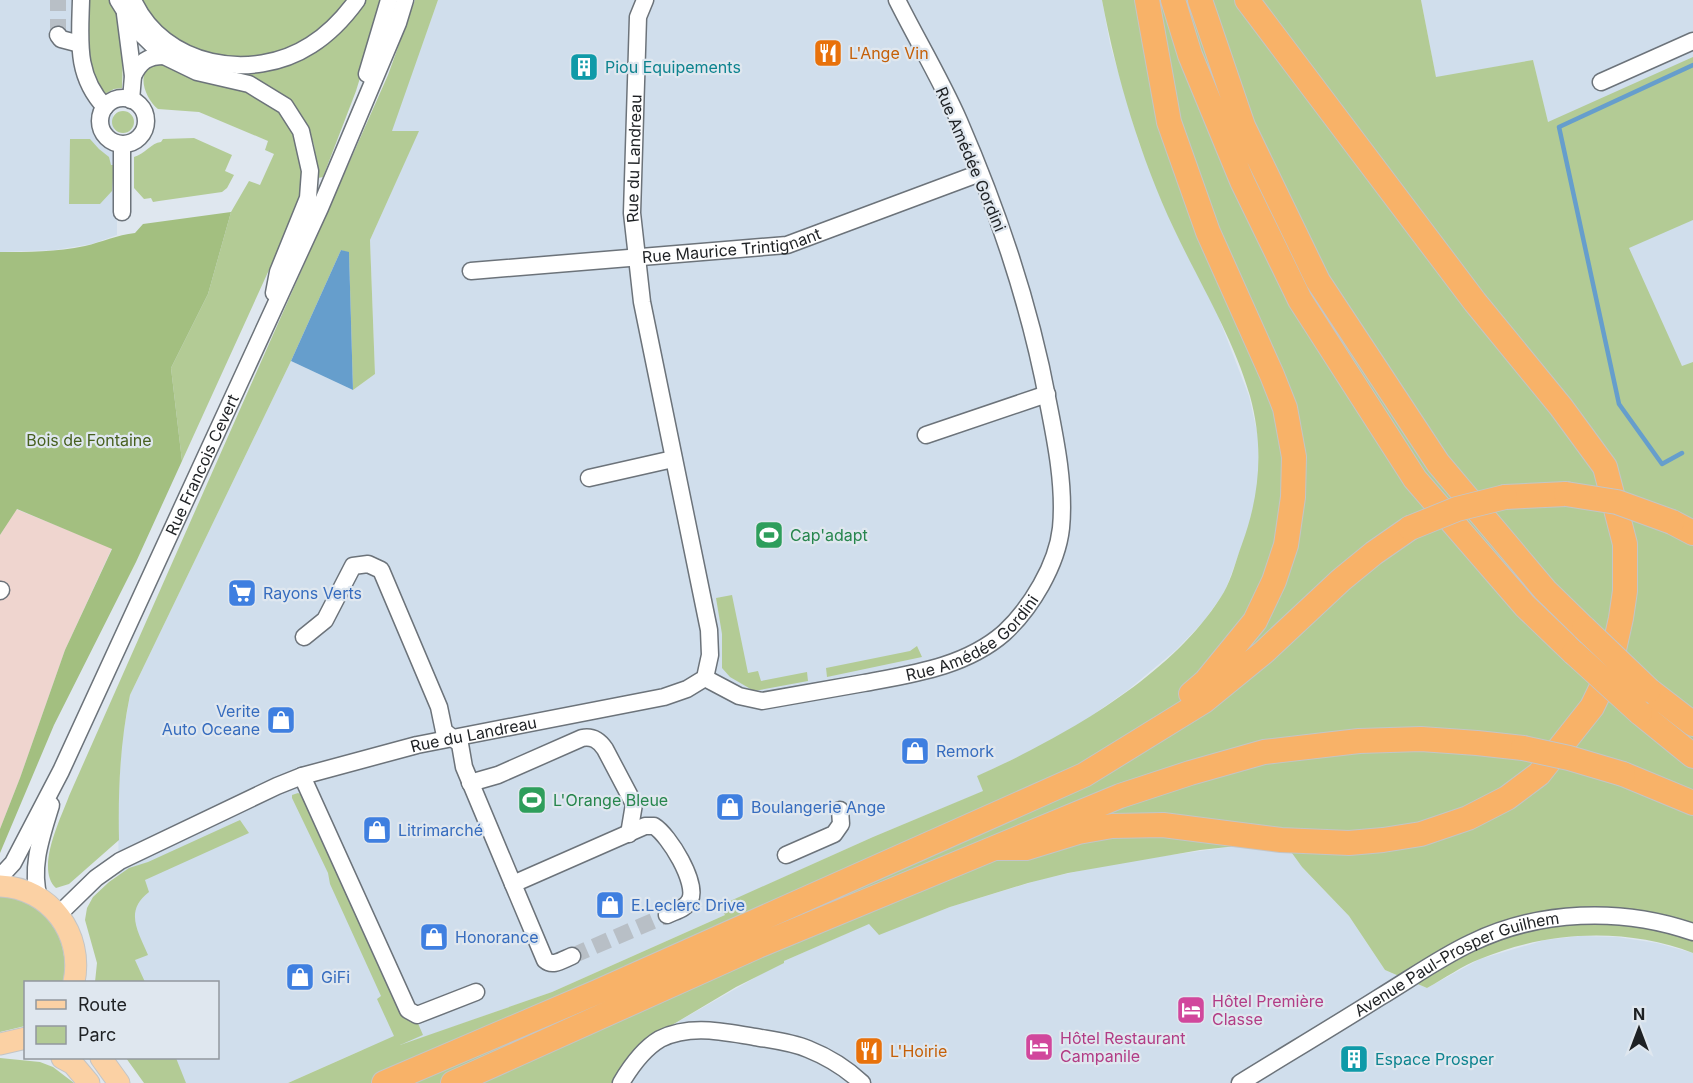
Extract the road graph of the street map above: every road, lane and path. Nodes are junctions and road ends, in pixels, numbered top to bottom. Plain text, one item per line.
1 (81, 0) edge
2 (357, 0) edge
3 (389, 0) edge
4 (405, 0) edge
5 (645, 0) edge
6 (897, 0) edge
7 (1147, 0) edge
8 (1173, 0) edge
9 (1200, 0) edge
10 (1247, 0) edge
11 (125, 5) edge
12 (58, 35) dead end
13 (1693, 41) edge
14 (80, 44) junction
15 (164, 56) junction
16 (133, 76) junction
17 (1601, 82) dead end
18 (131, 99) junction
19 (105, 107) junction
20 (122, 145) junction
21 (341, 158) junction
22 (980, 173) junction
23 (122, 212) dead end
24 (636, 257) junction
25 (471, 271) dead end
26 (268, 320) junction
27 (1047, 394) junction
28 (927, 435) dead end
29 (674, 459) junction
30 (590, 478) dead end
31 (1683, 528) edge
32 (304, 638) dead end
33 (705, 678) junction
34 (1693, 724) edge
35 (452, 737) junction
36 (1144, 739) junction
37 (1693, 756) edge
38 (61, 771) junction
39 (302, 776) junction
40 (471, 783) junction
41 (1693, 803) edge
42 (840, 810) dead end
43 (629, 834) junction
44 (995, 848) junction
45 (786, 855) dead end
46 (0, 877) edge
47 (513, 884) junction
48 (0, 886) edge
49 (39, 897) junction
50 (58, 915) junction
51 (667, 915) tunnel mouth
52 (1693, 932) edge
53 (572, 956) tunnel mouth
54 (74, 981) edge
55 (476, 992) dead end
56 (24, 1040) edge
57 (0, 1044) edge
58 (64, 1059) edge
59 (102, 1059) edge
60 (469, 1078) edge
61 (89, 1083) edge
62 (119, 1083) edge
63 (384, 1083) edge
64 (453, 1083) edge
65 (621, 1083) edge
66 (862, 1083) edge
67 (1240, 1083) edge

1 - 14 street
2 - 11 street
3 - 21 street, Rue Francois Cevert
4 - 21 street, Rue Francois Cevert
5 - 24 street, Rue du Landreau
6 - 22 street, Rue Amédée Gordini
7 - 36 highway
8 - 37 highway, bridge
9 - 34 highway, bridge
10 - 44 highway
11 - 15 street
11 - 16 street
12 - 14 street
13 - 17 street
14 - 19 street
15 - 16 street
15 - 26 street
16 - 18 street
18 - 19 street
18 - 20 street
19 - 20 street
20 - 23 street
21 - 26 street, Rue Francois Cevert
22 - 24 street, Rue Maurice Trintignant
22 - 27 street, Rue Amédée Gordini
24 - 25 street, Rue Maurice Trintignant
24 - 29 street, Rue du Landreau
26 - 38 street, Rue Francois Cevert
27 - 28 street
27 - 33 street, Rue Amédée Gordini
29 - 30 street
29 - 33 street, Rue du Landreau
31 - 36 highway, bridge
32 - 35 street
33 - 35 street, Rue du Landreau
35 - 39 street, Rue du Landreau
35 - 40 street
36 - 63 highway
38 - 46 street, Rue Francois Cevert
38 - 49 street, Rue Francois Cevert
39 - 50 street, Rue du Landreau
39 - 55 street
40 - 43 street
40 - 47 street
41 - 44 highway, bridge
42 - 45 street
43 - 47 street
43 - 51 street
44 - 60 highway
47 - 53 street
48 - 49 main road
49 - 50 main road
50 - 54 main road
52 - 67 street, Avenue Paul-Prosper Guilhem
56 - 57 main road
58 - 61 main road
59 - 62 main road
60 - 64 highway
65 - 66 street

